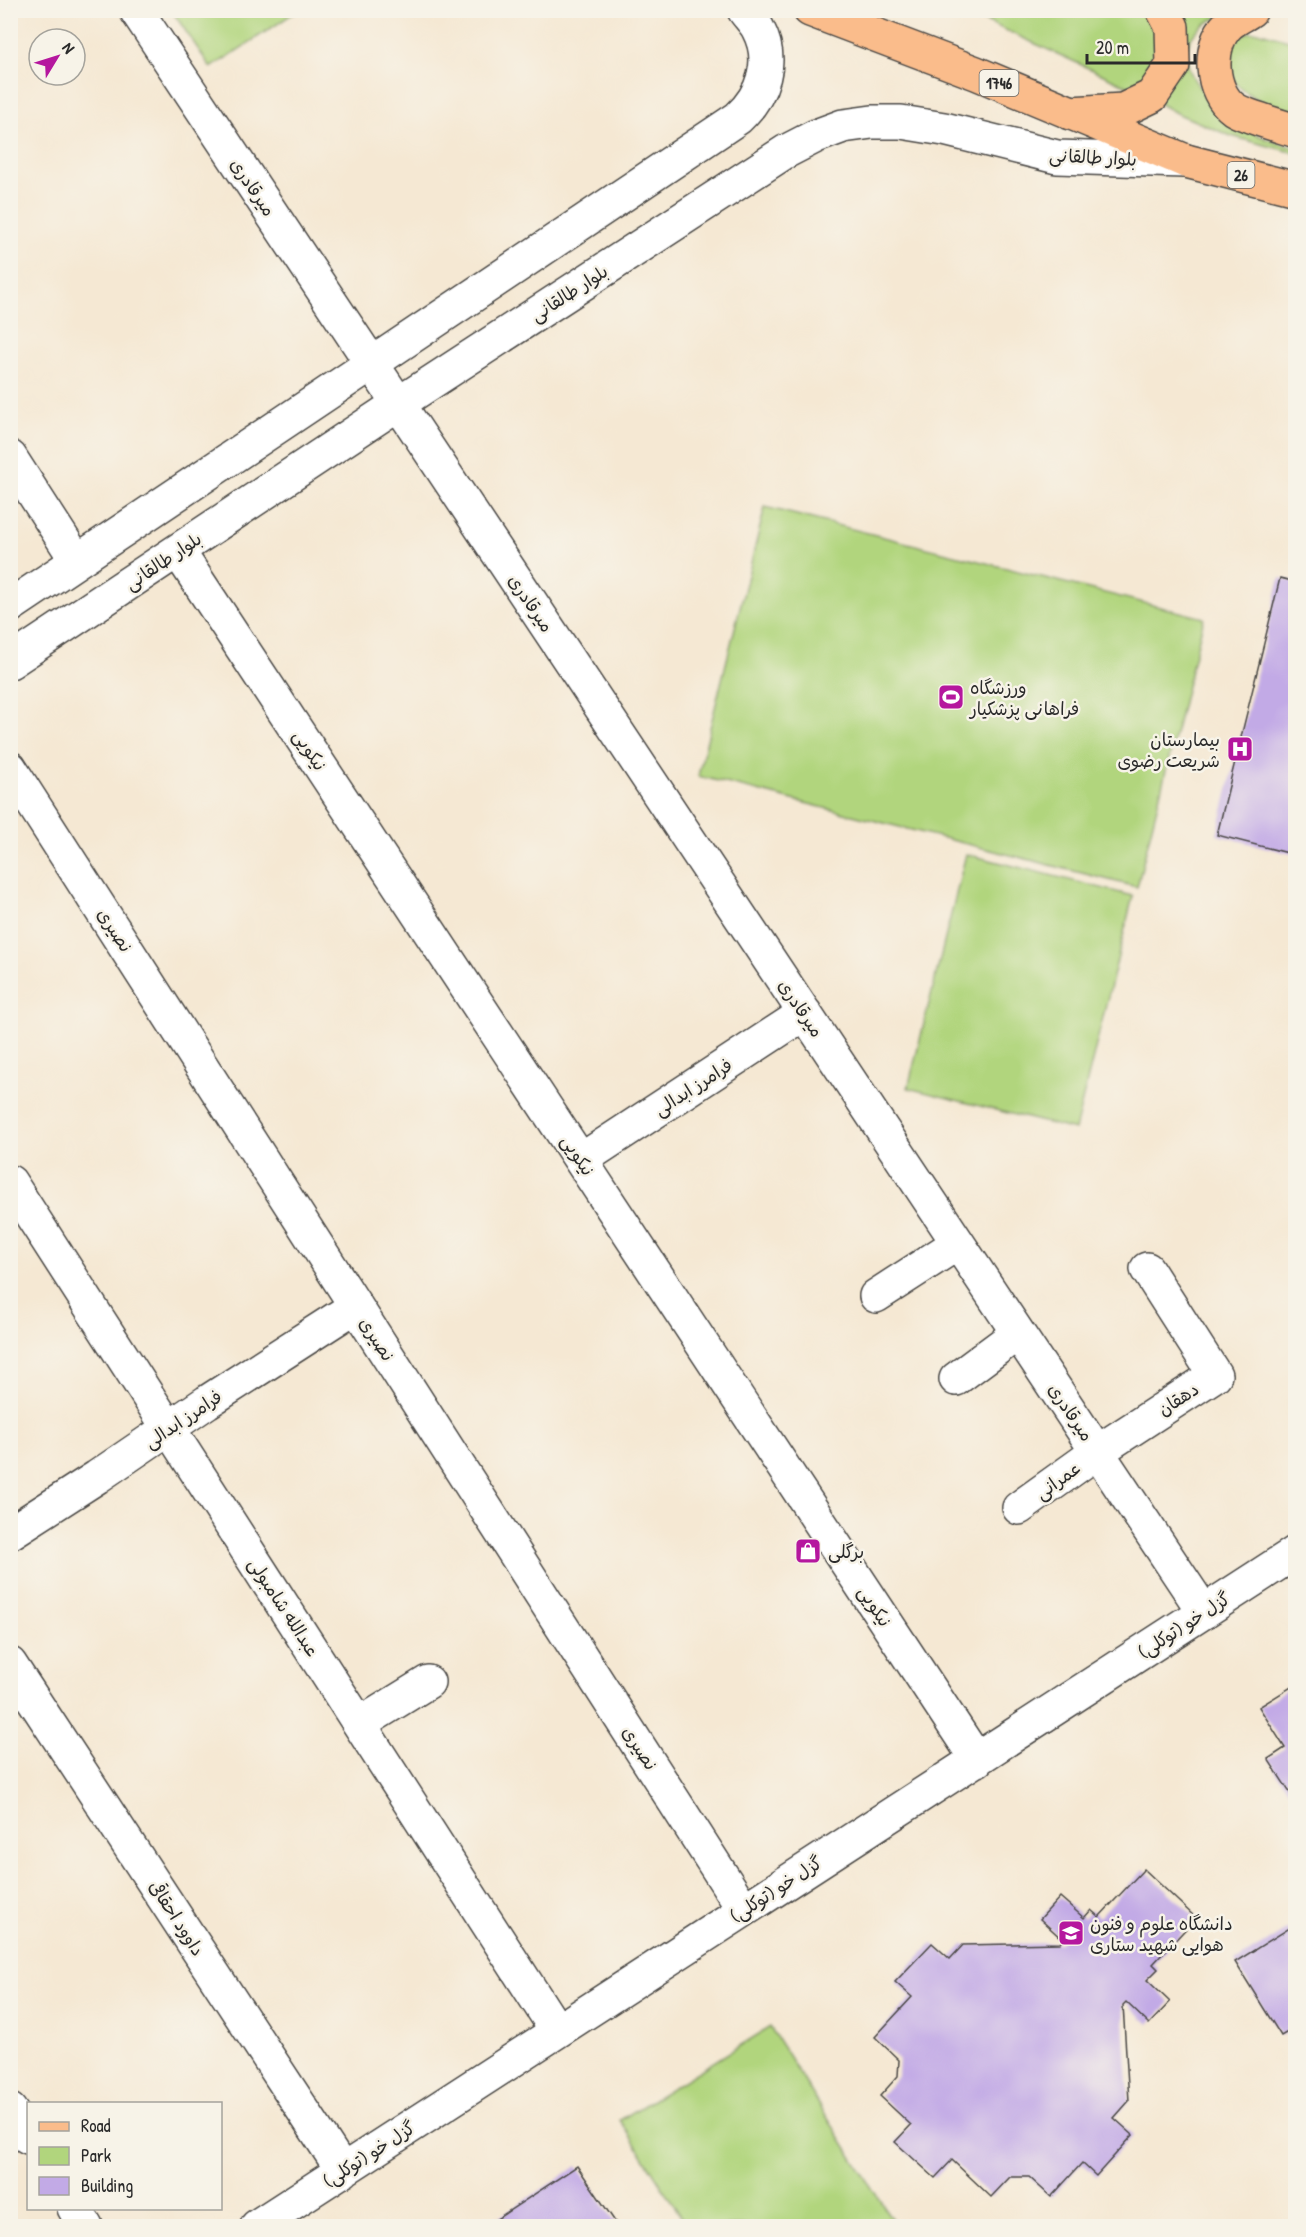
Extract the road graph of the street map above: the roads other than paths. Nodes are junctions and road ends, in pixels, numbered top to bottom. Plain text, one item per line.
1 (135, 10) edge
2 (744, 10) edge
3 (810, 10) edge
4 (1163, 10) edge
5 (1251, 10) edge
6 (1070, 113) junction
7 (1296, 131) edge
8 (1186, 161) junction
9 (1296, 189) edge
10 (371, 364) junction
11 (398, 404) junction
12 (10, 457) edge
13 (178, 551) junction
14 (77, 561) junction
15 (10, 606) edge
16 (10, 662) edge
17 (10, 768) edge
18 (805, 1013) junction
19 (581, 1160) junction
20 (10, 1182) edge
21 (958, 1243) junction
22 (1147, 1269) dead end
23 (876, 1296) dead end
24 (356, 1306) junction
25 (1018, 1333) junction
26 (956, 1379) dead end
27 (169, 1428) junction
28 (1097, 1452) junction
29 (1019, 1508) dead end
30 (10, 1533) edge
31 (1296, 1552) edge
32 (1204, 1612) junction
33 (10, 1664) edge
34 (428, 1682) dead end
35 (360, 1725) junction
36 (977, 1760) junction
37 (744, 1910) junction
38 (557, 2031) junction
39 (10, 2109) edge
40 (27, 2136) edge
41 (343, 2171) junction
42 (75, 2210) edge
43 (86, 2226) edge
44 (257, 2226) edge

1 - 10 street, میرقادری
2 - 10 street
3 - 6 main road, 1746
4 - 6 main road
5 - 7 main road
6 - 8 main road, 1746
8 - 9 main road, 26
8 - 11 street, بلوار طالقانی
10 - 11 street, میرقادری
10 - 14 street
11 - 13 street, بلوار طالقانی
11 - 18 street, میرقادری
12 - 14 street
13 - 16 street, بلوار طالقانی
13 - 19 street, نیکویی
14 - 15 street
17 - 24 street, نصیری
18 - 19 street, فرامرز ابدالی
18 - 21 street, میرقادری
19 - 36 street, نیکویی
20 - 27 street, عبدالله شامبولی
21 - 23 street
21 - 25 street, میرقادری
22 - 28 street, دهقان
24 - 27 street, فرامرز ابدالی
24 - 37 street, نصیری
25 - 26 street
25 - 28 street, میرقادری
27 - 30 street, فرامرز ابدالی
27 - 35 street, عبدالله شامبولی
28 - 29 street, عمرانی
28 - 32 street, میرقادری
31 - 32 street, گزل خو (توکلی)
32 - 36 street, گزل خو (توکلی)
33 - 41 street, داوود احقاقی
34 - 35 street
35 - 38 street, عبدالله شامبولی
36 - 37 street, گزل خو (توکلی)
37 - 38 street, گزل خو (توکلی)
38 - 41 street, گزل خو (توکلی)
39 - 40 street
41 - 44 street, گزل خو (توکلی)
42 - 43 street

